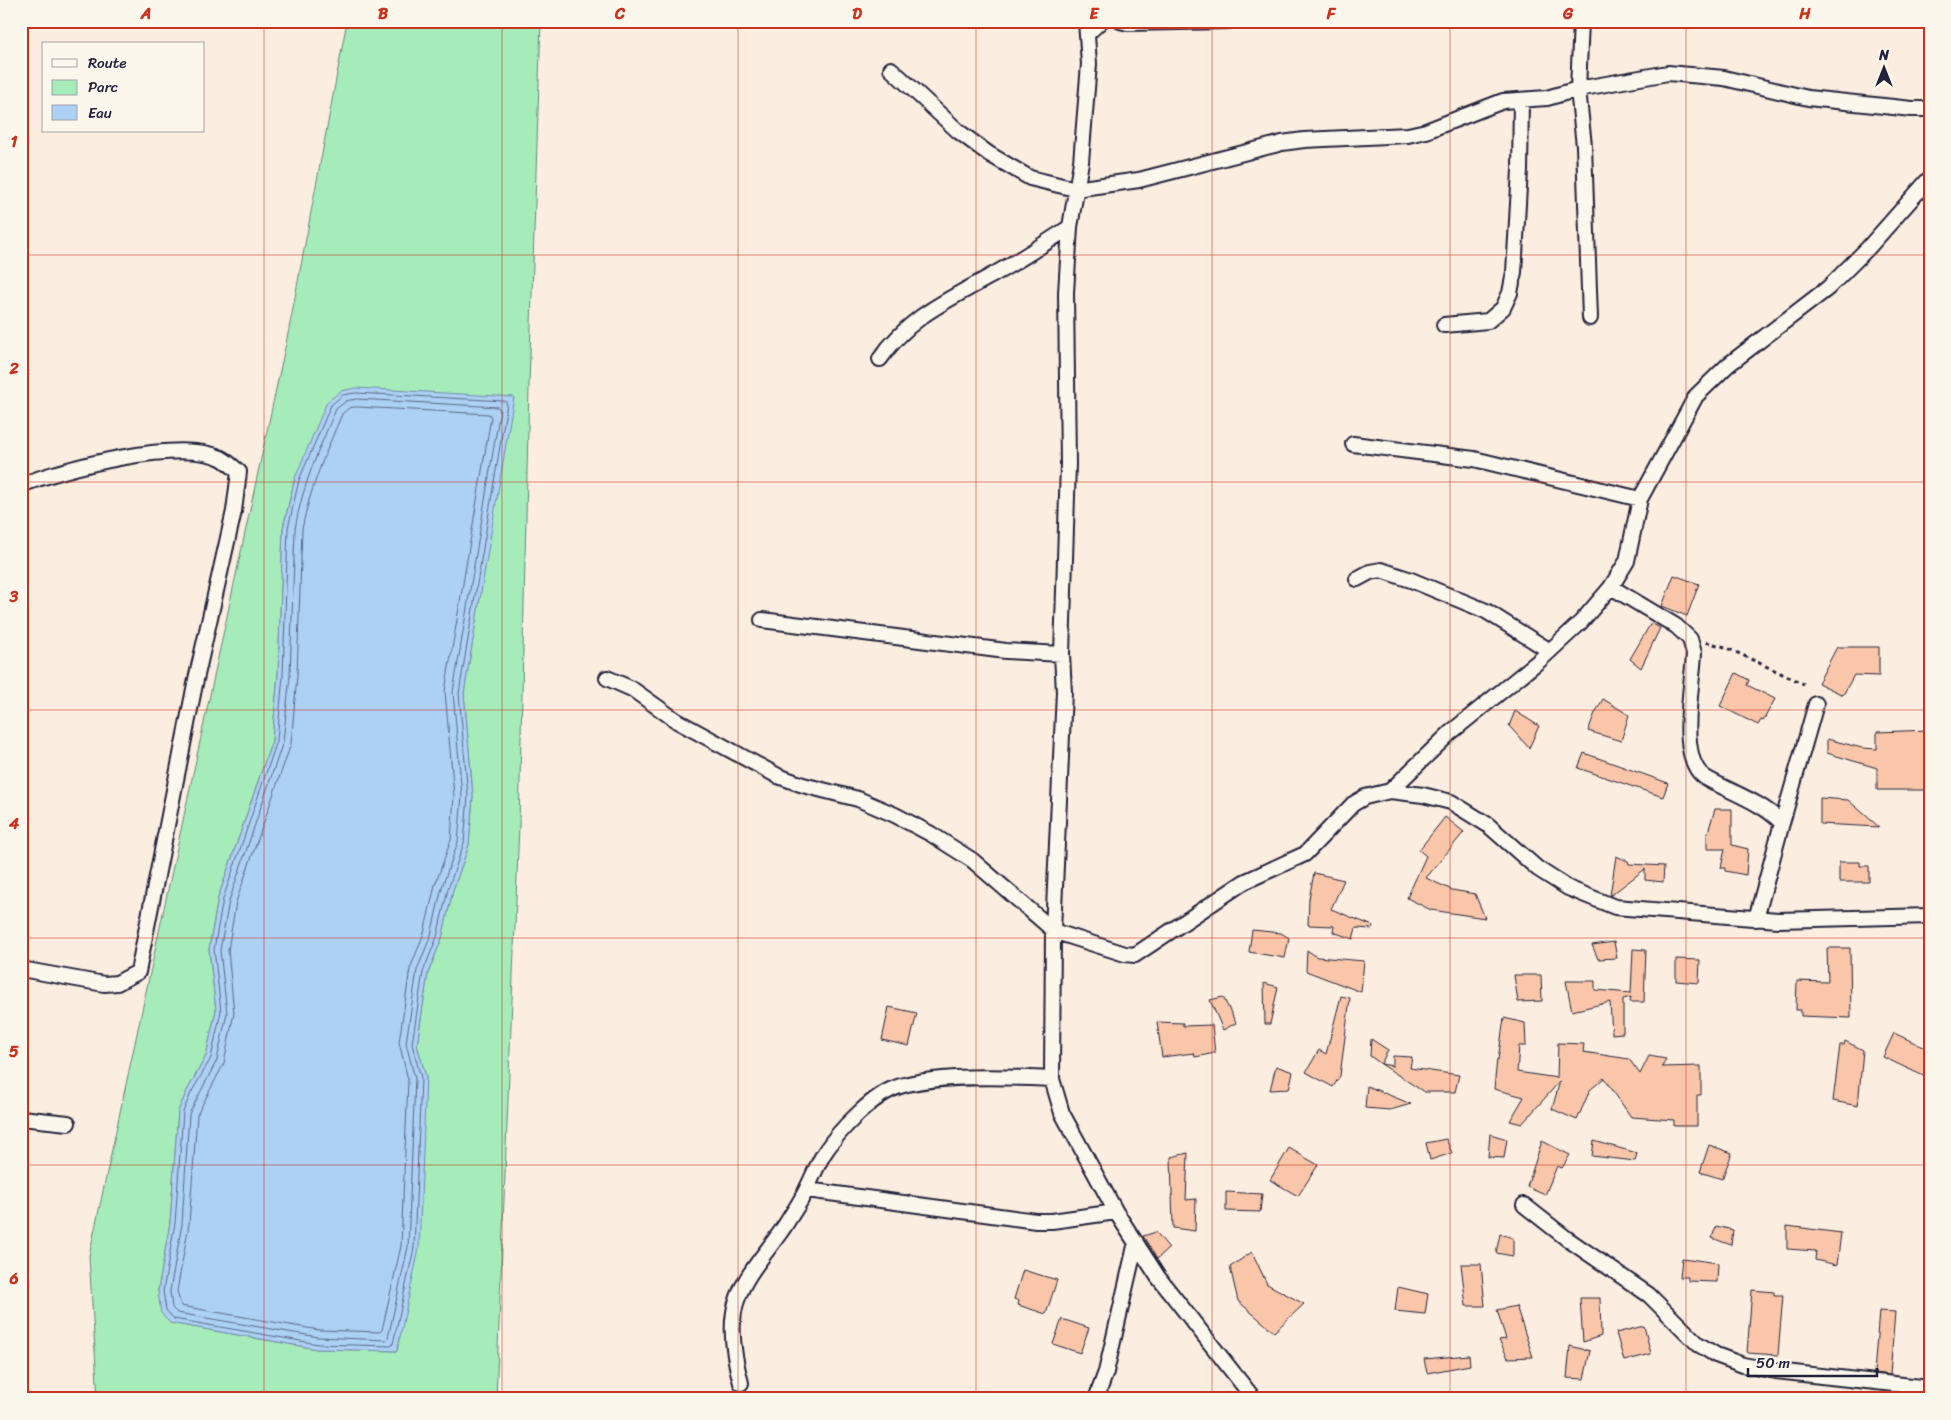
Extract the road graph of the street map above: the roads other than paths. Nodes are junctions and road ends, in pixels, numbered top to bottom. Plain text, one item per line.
1 (1101, 21) edge
2 (1120, 21) edge
3 (1229, 21) edge
4 (1581, 21) edge
5 (1087, 27) edge
6 (891, 69) dead end
7 (1578, 88) junction
8 (1521, 100) junction
9 (1930, 109) edge
10 (1930, 178) edge
11 (1075, 189) junction
12 (1070, 227) junction
13 (1590, 318) dead end
14 (1444, 325) dead end
15 (880, 359) dead end
16 (1353, 444) dead end
17 (21, 484) edge
18 (1640, 499) junction
19 (1357, 579) dead end
20 (1611, 587) junction
21 (762, 620) dead end
22 (1550, 651) junction
23 (1062, 654) junction
24 (607, 678) dead end
25 (1816, 704) dead end
26 (1390, 790) junction
27 (1782, 823) junction
28 (1930, 916) edge
29 (1756, 919) junction
30 (1053, 930) junction
31 (21, 969) edge
32 (1052, 1079) junction
33 (21, 1118) edge
34 (68, 1123) dead end
35 (807, 1190) junction
36 (1524, 1205) dead end
37 (1116, 1212) junction
38 (1136, 1242) junction
39 (741, 1383) dead end
40 (1930, 1388) edge
41 (1096, 1399) edge
42 (1254, 1399) edge

1 - 5 street
2 - 3 street
4 - 7 street
5 - 11 street
6 - 11 street
7 - 8 street
7 - 9 street
7 - 13 street
8 - 11 street
8 - 14 street
10 - 18 street
11 - 12 street
12 - 15 street
12 - 23 street
16 - 18 street
17 - 31 street
18 - 20 street
19 - 22 street
20 - 22 street
20 - 27 street
21 - 23 street
22 - 26 street
23 - 30 street
24 - 30 street
25 - 27 street
26 - 29 street
26 - 30 street
27 - 29 street
28 - 29 street
30 - 32 street
32 - 35 street
32 - 37 street
33 - 34 street
35 - 37 street
35 - 39 street
36 - 40 street
37 - 38 street
38 - 41 street
38 - 42 street

